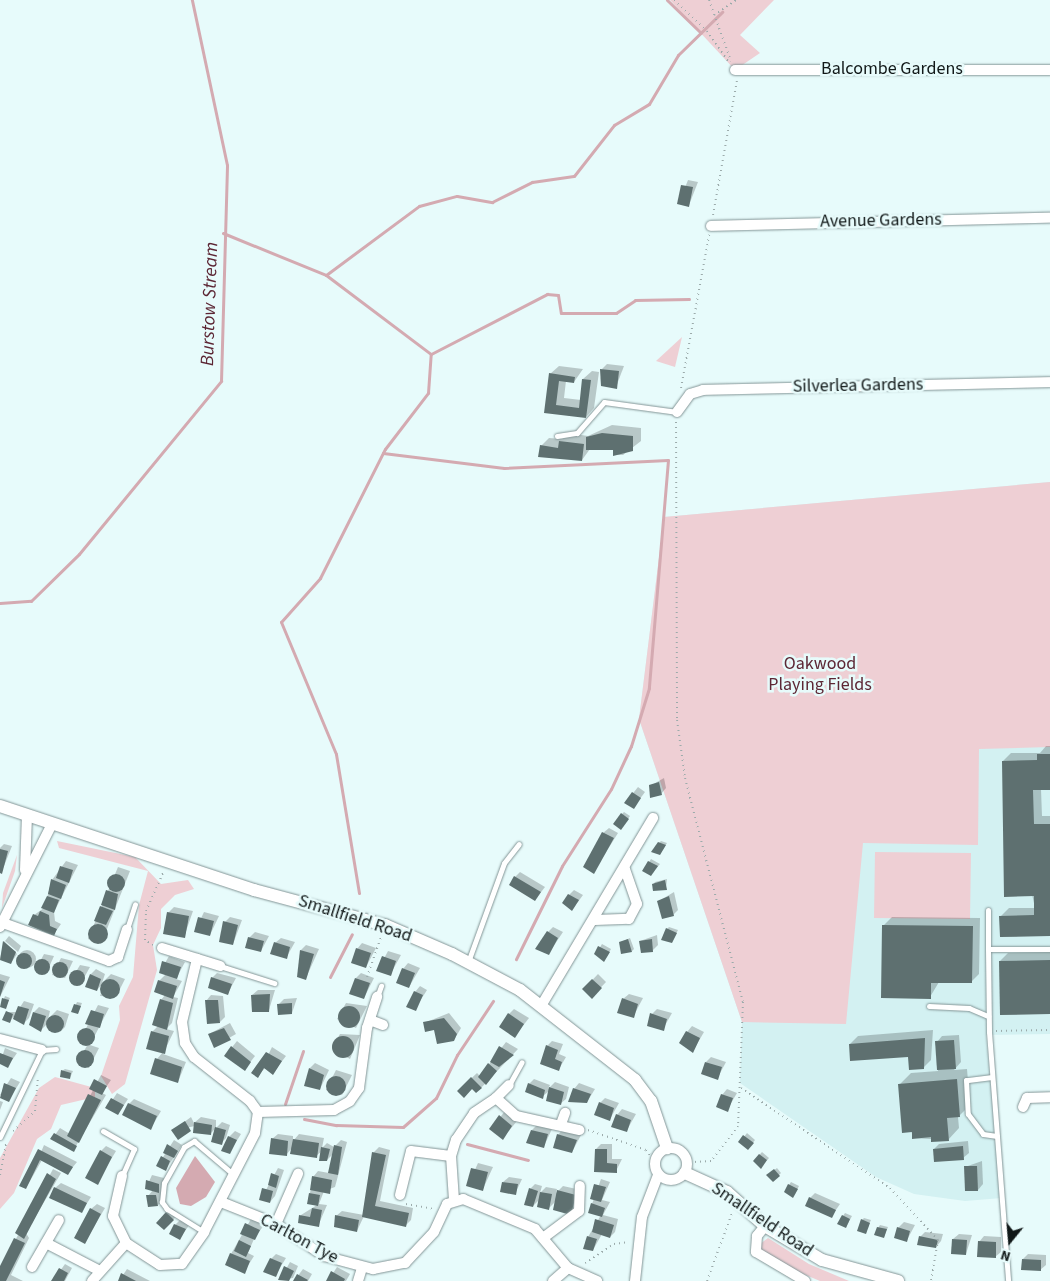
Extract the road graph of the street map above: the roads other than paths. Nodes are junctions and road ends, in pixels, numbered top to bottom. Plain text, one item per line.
1 (735, 70) road end
2 (1050, 70) edge
3 (1050, 218) edge
4 (711, 226) road end
5 (1050, 382) edge
6 (677, 412) joint
7 (557, 436) dead end
8 (0, 806) edge
9 (27, 816) junction
10 (653, 818) dead end
11 (52, 824) junction
12 (520, 844) dead end
13 (625, 869) junction
14 (24, 871) junction
15 (135, 904) dead end
16 (988, 910) dead end
17 (595, 920) junction
18 (1, 925) edge
19 (127, 929) joint
20 (162, 948) road end
21 (988, 949) junction
22 (1050, 949) edge
23 (197, 959) junction
24 (467, 962) junction
25 (220, 966) joint
26 (274, 983) dead end
27 (380, 986) dead end
28 (377, 997) joint
29 (541, 1006) junction
30 (929, 1006) dead end
31 (988, 1016) junction
32 (370, 1020) junction
33 (383, 1025) dead end
34 (0, 1039) edge
35 (56, 1049) dead end
36 (42, 1050) junction
37 (522, 1062) dead end
38 (992, 1077) junction
39 (509, 1086) joint
40 (1050, 1097) edge
41 (496, 1098) junction
42 (1025, 1102) dead end
43 (258, 1112) junction
44 (564, 1113) dead end
45 (560, 1124) junction
46 (579, 1130) road end
47 (103, 1131) dead end
48 (997, 1136) junction
49 (0, 1137) edge
50 (667, 1148) junction
51 (451, 1156) junction
52 (686, 1168) junction
53 (298, 1174) dead end
54 (234, 1175) junction
55 (658, 1175) junction
56 (122, 1176) joint
57 (580, 1186) dead end
58 (400, 1195) road end
59 (454, 1200) junction
60 (221, 1202) junction
61 (59, 1220) dead end
62 (276, 1224) junction
63 (765, 1226) junction
64 (204, 1232) junction
65 (543, 1238) junction
66 (46, 1243) junction
67 (126, 1243) junction
68 (32, 1267) dead end
69 (362, 1268) junction
70 (98, 1270) junction
71 (572, 1270) junction
72 (859, 1277) edge
73 (92, 1281) edge
74 (358, 1281) edge
75 (553, 1281) edge
76 (597, 1281) edge
77 (635, 1281) edge
78 (805, 1281) edge
79 (898, 1281) edge
80 (1008, 1281) edge

1 - 2 street, Balcombe Gardens
3 - 4 street, Avenue Gardens
5 - 6 street, Silverlea Gardens
6 - 7 lane
8 - 9 street, Smallfield Road
9 - 11 street, Smallfield Road
9 - 14 street
10 - 13 street
11 - 14 street
11 - 24 street, Smallfield Road
12 - 24 lane
13 - 17 street
13 - 17 street
14 - 18 street
15 - 19 lane
16 - 21 lane
17 - 29 street
18 - 19 street
20 - 23 street
21 - 22 lane
21 - 31 lane
23 - 25 street
23 - 43 street
24 - 29 street, Smallfield Road
25 - 26 lane
27 - 28 lane
28 - 32 street
29 - 50 street, Smallfield Road
30 - 31 lane
31 - 38 lane
32 - 33 street
32 - 43 street
34 - 36 street
35 - 36 lane
36 - 49 lane
37 - 39 lane
38 - 48 lane
38 - 48 lane
39 - 41 street
40 - 42 street
41 - 45 street
41 - 51 street
43 - 54 street
44 - 45 street
45 - 46 street
47 - 56 lane
48 - 80 lane
50 - 52 street
50 - 55 street
51 - 58 street
51 - 59 street
52 - 55 street
52 - 63 street, Smallfield Road
53 - 62 street
54 - 60 street
54 - 64 lane
55 - 77 street
56 - 67 street
57 - 65 street
59 - 65 street
59 - 69 street, Carlton Tye
60 - 62 street, Carlton Tye
60 - 64 street
61 - 66 street
62 - 69 street, Carlton Tye
63 - 72 street, Smallfield Road
63 - 78 street
64 - 67 street
65 - 71 street
66 - 68 street
66 - 70 street
67 - 70 street
69 - 74 street
70 - 73 street
71 - 75 street
71 - 76 street
72 - 79 street, Smallfield Road

